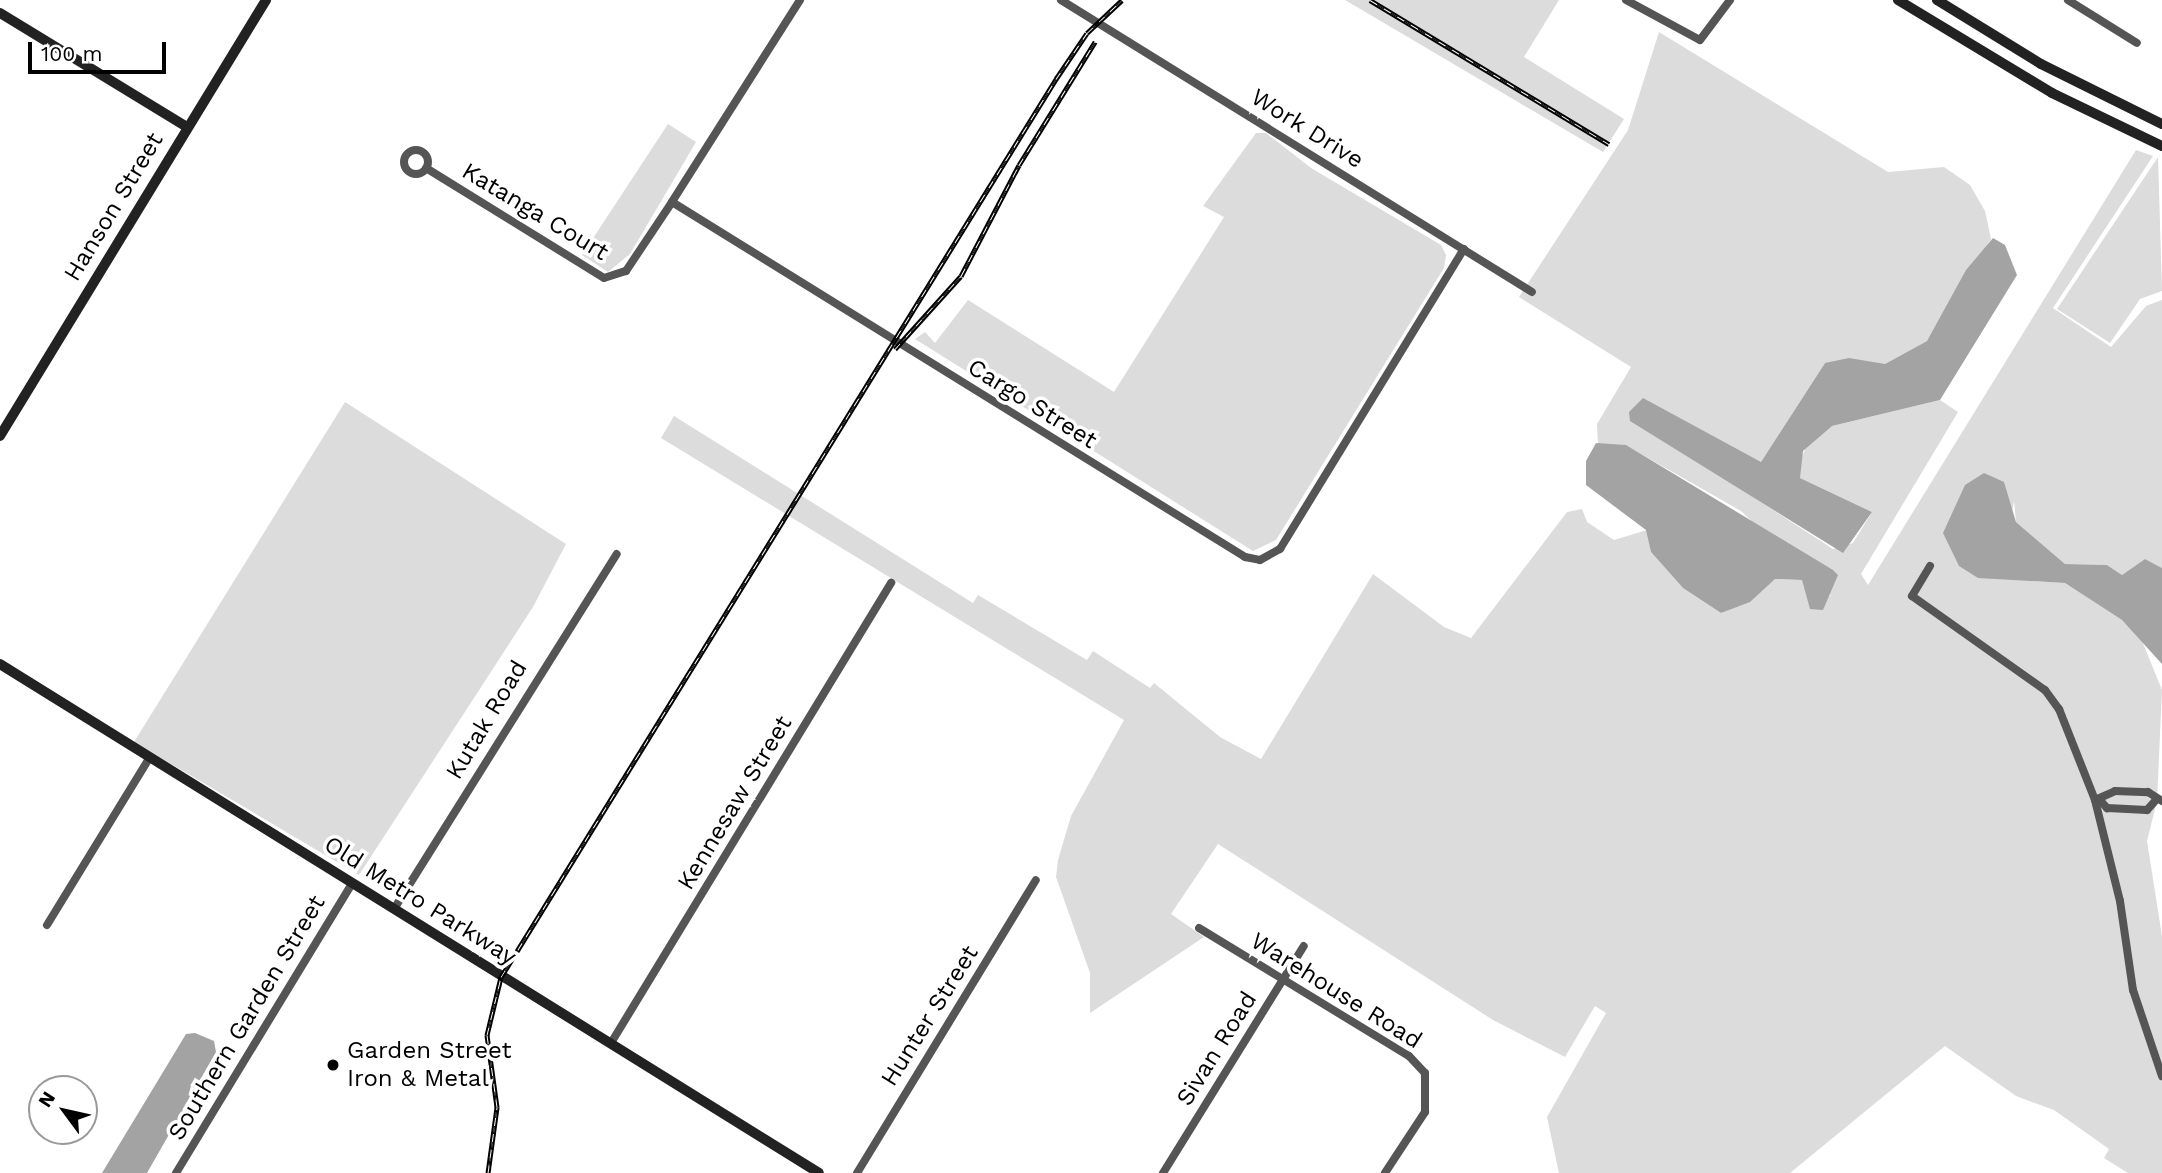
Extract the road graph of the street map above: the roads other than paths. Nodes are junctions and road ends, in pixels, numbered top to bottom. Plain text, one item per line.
1 (266, 0) edge
2 (800, 0) edge
3 (1061, 0) edge
4 (1626, 0) edge
5 (1730, 0) edge
6 (1898, 0) edge
7 (1937, 0) edge
8 (2068, 0) edge
9 (0, 13) edge
10 (2137, 43) dead end
11 (2162, 124) edge
12 (187, 127) junction
13 (2162, 146) edge
14 (426, 168) dead end
15 (672, 202) junction
16 (1464, 249) junction
17 (1532, 292) dead end
18 (0, 436) edge
19 (617, 554) dead end
20 (1930, 566) dead end
21 (891, 583) dead end
22 (0, 664) edge
23 (150, 757) junction
24 (2115, 791) junction
25 (2098, 800) junction
26 (2159, 800) edge
27 (2115, 809) junction
28 (1036, 880) dead end
29 (352, 883) junction
30 (394, 909) junction
31 (47, 925) dead end
32 (1199, 928) dead end
33 (1304, 946) dead end
34 (1283, 979) junction
35 (611, 1043) junction
36 (2162, 1076) edge
37 (176, 1173) edge
38 (819, 1173) edge
39 (856, 1173) edge
40 (1163, 1173) edge
41 (1385, 1173) edge

1 - 12 street, Hanson Street
2 - 15 street
3 - 16 street, Work Drive
4 - 5 street
6 - 13 street
7 - 11 street
8 - 10 street
9 - 12 street
12 - 18 street, Hanson Street
14 - 15 street, Katanga Court
15 - 16 street, Cargo Street
16 - 17 street, Work Drive
19 - 30 street, Kutak Road
20 - 25 street
21 - 35 street, Kennesaw Street
22 - 23 street, Old Metro Parkway
23 - 29 street, Old Metro Parkway
23 - 31 street
24 - 25 street
24 - 26 street
24 - 27 street
25 - 27 street
25 - 36 street
26 - 27 street
28 - 39 street, Hunter Street
29 - 30 street, Old Metro Parkway
29 - 37 street, Southern Garden Street
30 - 35 street, Old Metro Parkway
32 - 34 street, Warehouse Road
33 - 34 street, Sivan Road
34 - 40 street, Sivan Road
34 - 41 street, Warehouse Road
35 - 38 street, Old Metro Parkway

